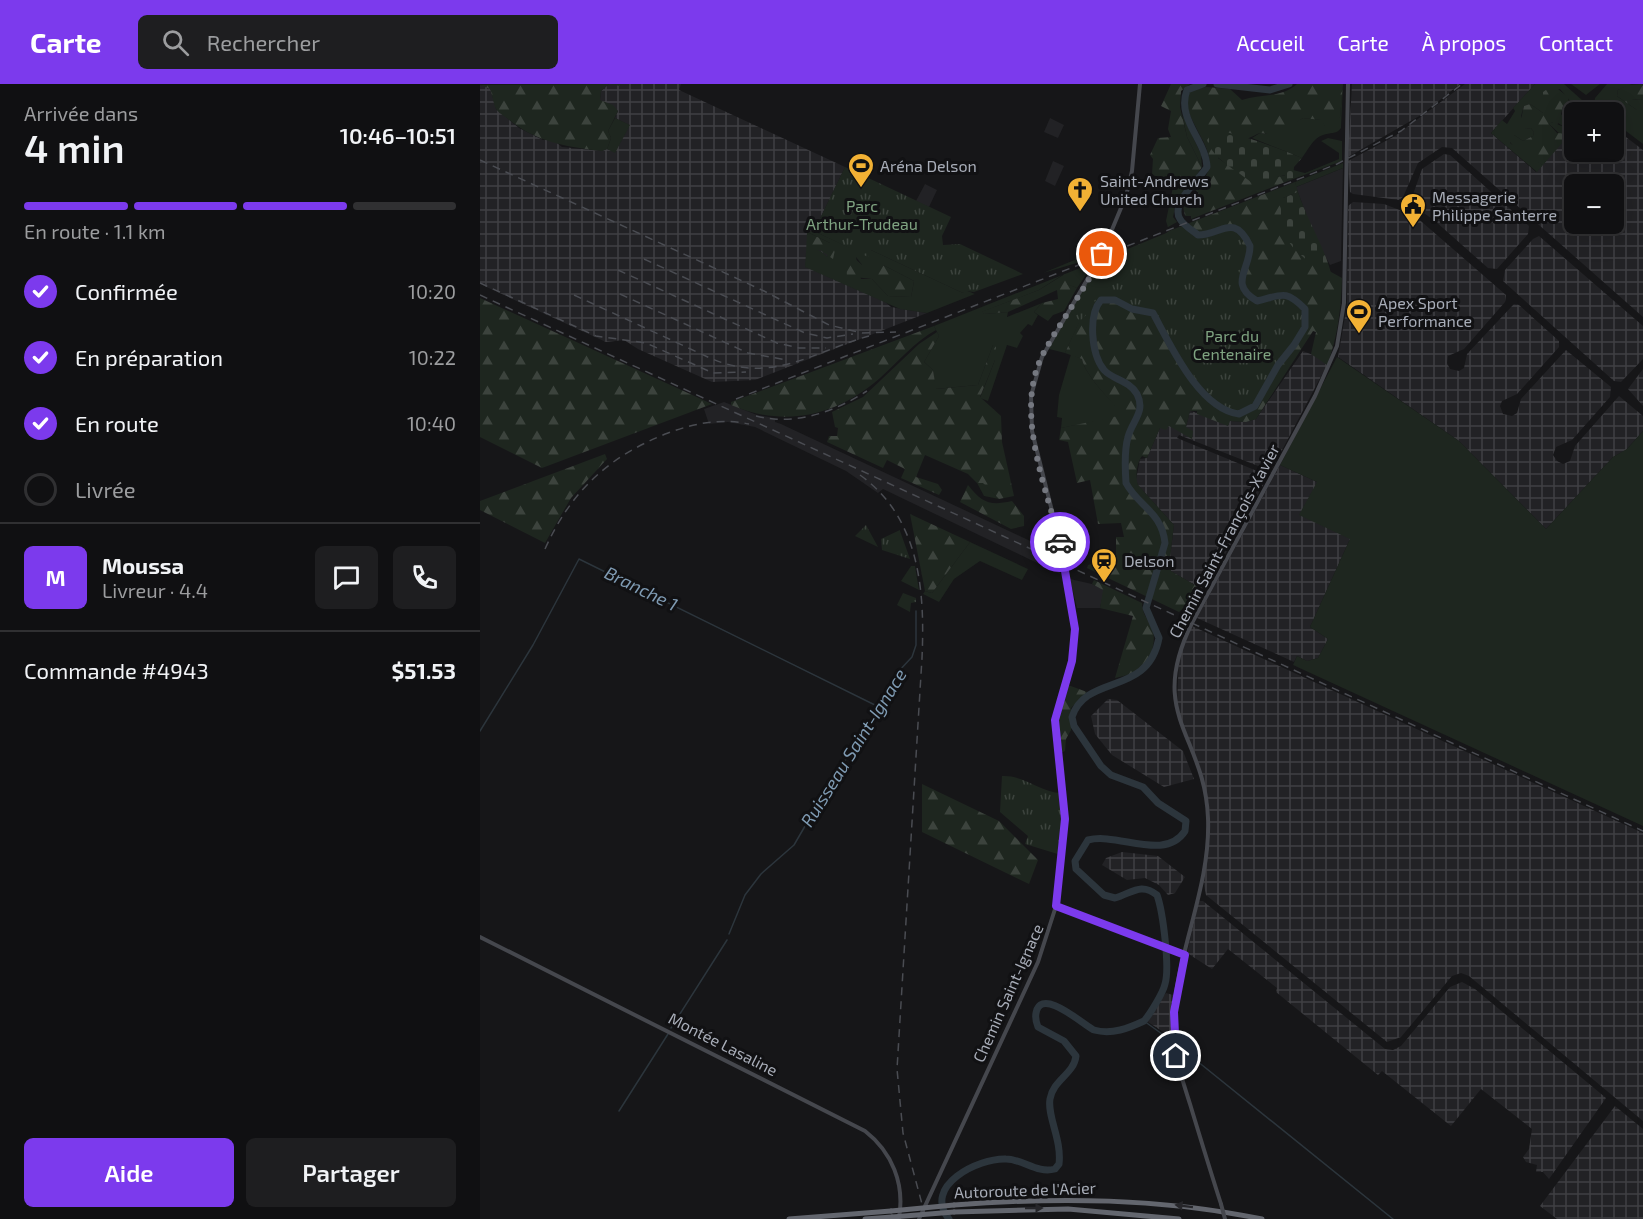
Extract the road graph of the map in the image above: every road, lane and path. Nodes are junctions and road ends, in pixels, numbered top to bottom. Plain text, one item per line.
1 (1140, 84) edge
2 (1348, 84) edge
3 (1056, 906) junction
4 (480, 937) edge
5 (1185, 955) junction
6 (954, 1209) junction
7 (892, 1214) junction
8 (789, 1219) edge
9 (865, 1219) edge
10 (899, 1219) edge
11 (919, 1219) edge
12 (1179, 1219) edge
13 (1226, 1219) edge
14 (1262, 1219) edge

1 - 3 street, Chemin Saint-Ignace
2 - 5 street, Chemin Saint-François-Xavier
3 - 5 street
3 - 11 street, Chemin Saint-Ignace
4 - 10 street, Montée Lasaline
5 - 13 street, Chemin Saint-François-Xavier, bridge
6 - 7 highway, Autoroute de l'Acier, bridge
6 -> 12 highway, Autoroute de l'Acier
14 -> 6 highway, Autoroute de l'Acier
7 - 8 highway, Autoroute de l'Acier
7 - 9 highway, Autoroute de l'Acier

